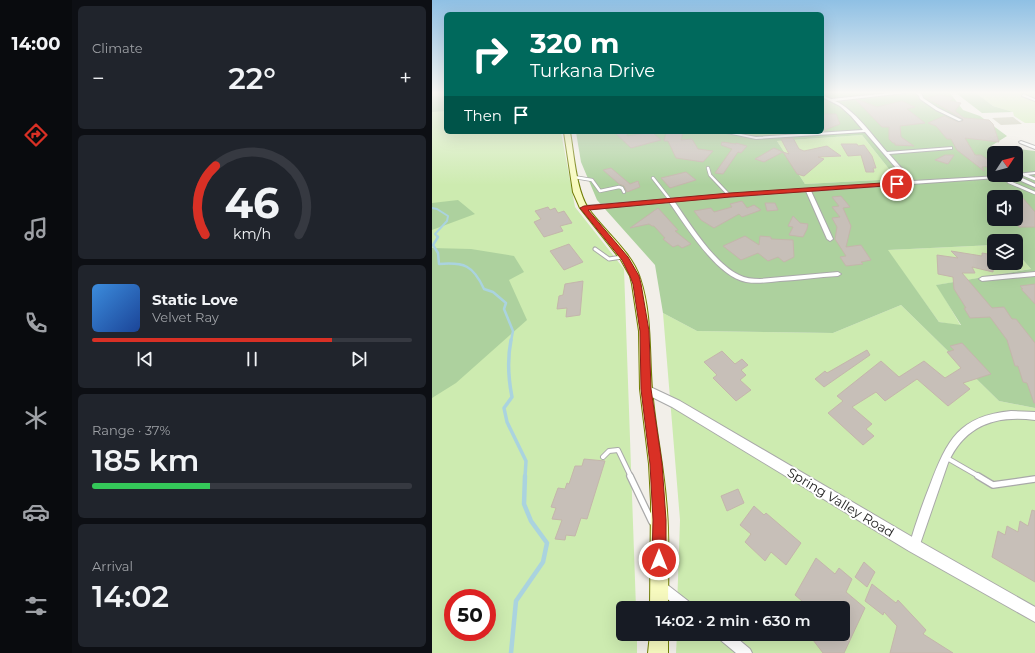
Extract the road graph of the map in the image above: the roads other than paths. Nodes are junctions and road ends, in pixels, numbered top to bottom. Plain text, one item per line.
1 (859, 123) edge
2 (866, 131) junction
3 (567, 134) edge
4 (735, 134) edge
5 (819, 134) edge
6 (824, 134) edge
7 (1021, 142) dead end
8 (951, 148) dead end
9 (1035, 148) edge
10 (885, 153) junction
11 (708, 168) dead end
12 (1035, 173) edge
13 (1025, 175) joint
14 (574, 177) junction
15 (653, 178) dead end
16 (987, 178) edge
17 (1035, 179) edge
18 (1023, 180) edge
19 (1009, 182) edge
20 (912, 183) junction
21 (1035, 186) edge
22 (808, 190) junction
23 (624, 192) dead end
24 (1035, 193) edge
25 (730, 195) junction
26 (671, 201) junction
27 (584, 208) junction
28 (830, 239) dead end
29 (595, 249) dead end
30 (624, 257) junction
31 (838, 274) dead end
32 (1035, 274) edge
33 (982, 279) dead end
34 (646, 389) junction
35 (1035, 416) edge
36 (603, 457) dead end
37 (946, 457) junction
38 (1035, 479) edge
39 (659, 536) junction
40 (914, 546) junction
41 (659, 585) junction
42 (659, 601) edge
43 (679, 601) edge
44 (1035, 615) edge
45 (658, 641) edge
46 (731, 641) edge
47 (658, 653) edge
48 (746, 653) edge

1 - 2 street
2 - 6 street
2 - 10 street
3 - 14 main road
4 - 5 street
7 - 9 street
8 - 10 street
10 - 20 street
11 - 25 lane
12 - 13 street
13 - 17 lane
14 - 23 lane
14 - 27 main road
15 - 26 lane
16 - 20 street
18 - 21 street
19 - 24 lane
20 - 22 street
22 - 25 street
22 - 28 street
25 - 26 street
26 - 27 street
26 - 31 street
27 - 30 main road
29 - 30 lane
30 - 34 main road
32 - 33 street
34 - 39 main road
34 - 40 street, Spring Valley Road
35 - 37 street
36 - 39 lane
37 - 38 lane
37 - 40 street
39 - 41 main road
40 - 44 street, Spring Valley Road
41 - 42 main road
41 - 43 street
45 - 47 main road
46 - 48 street

